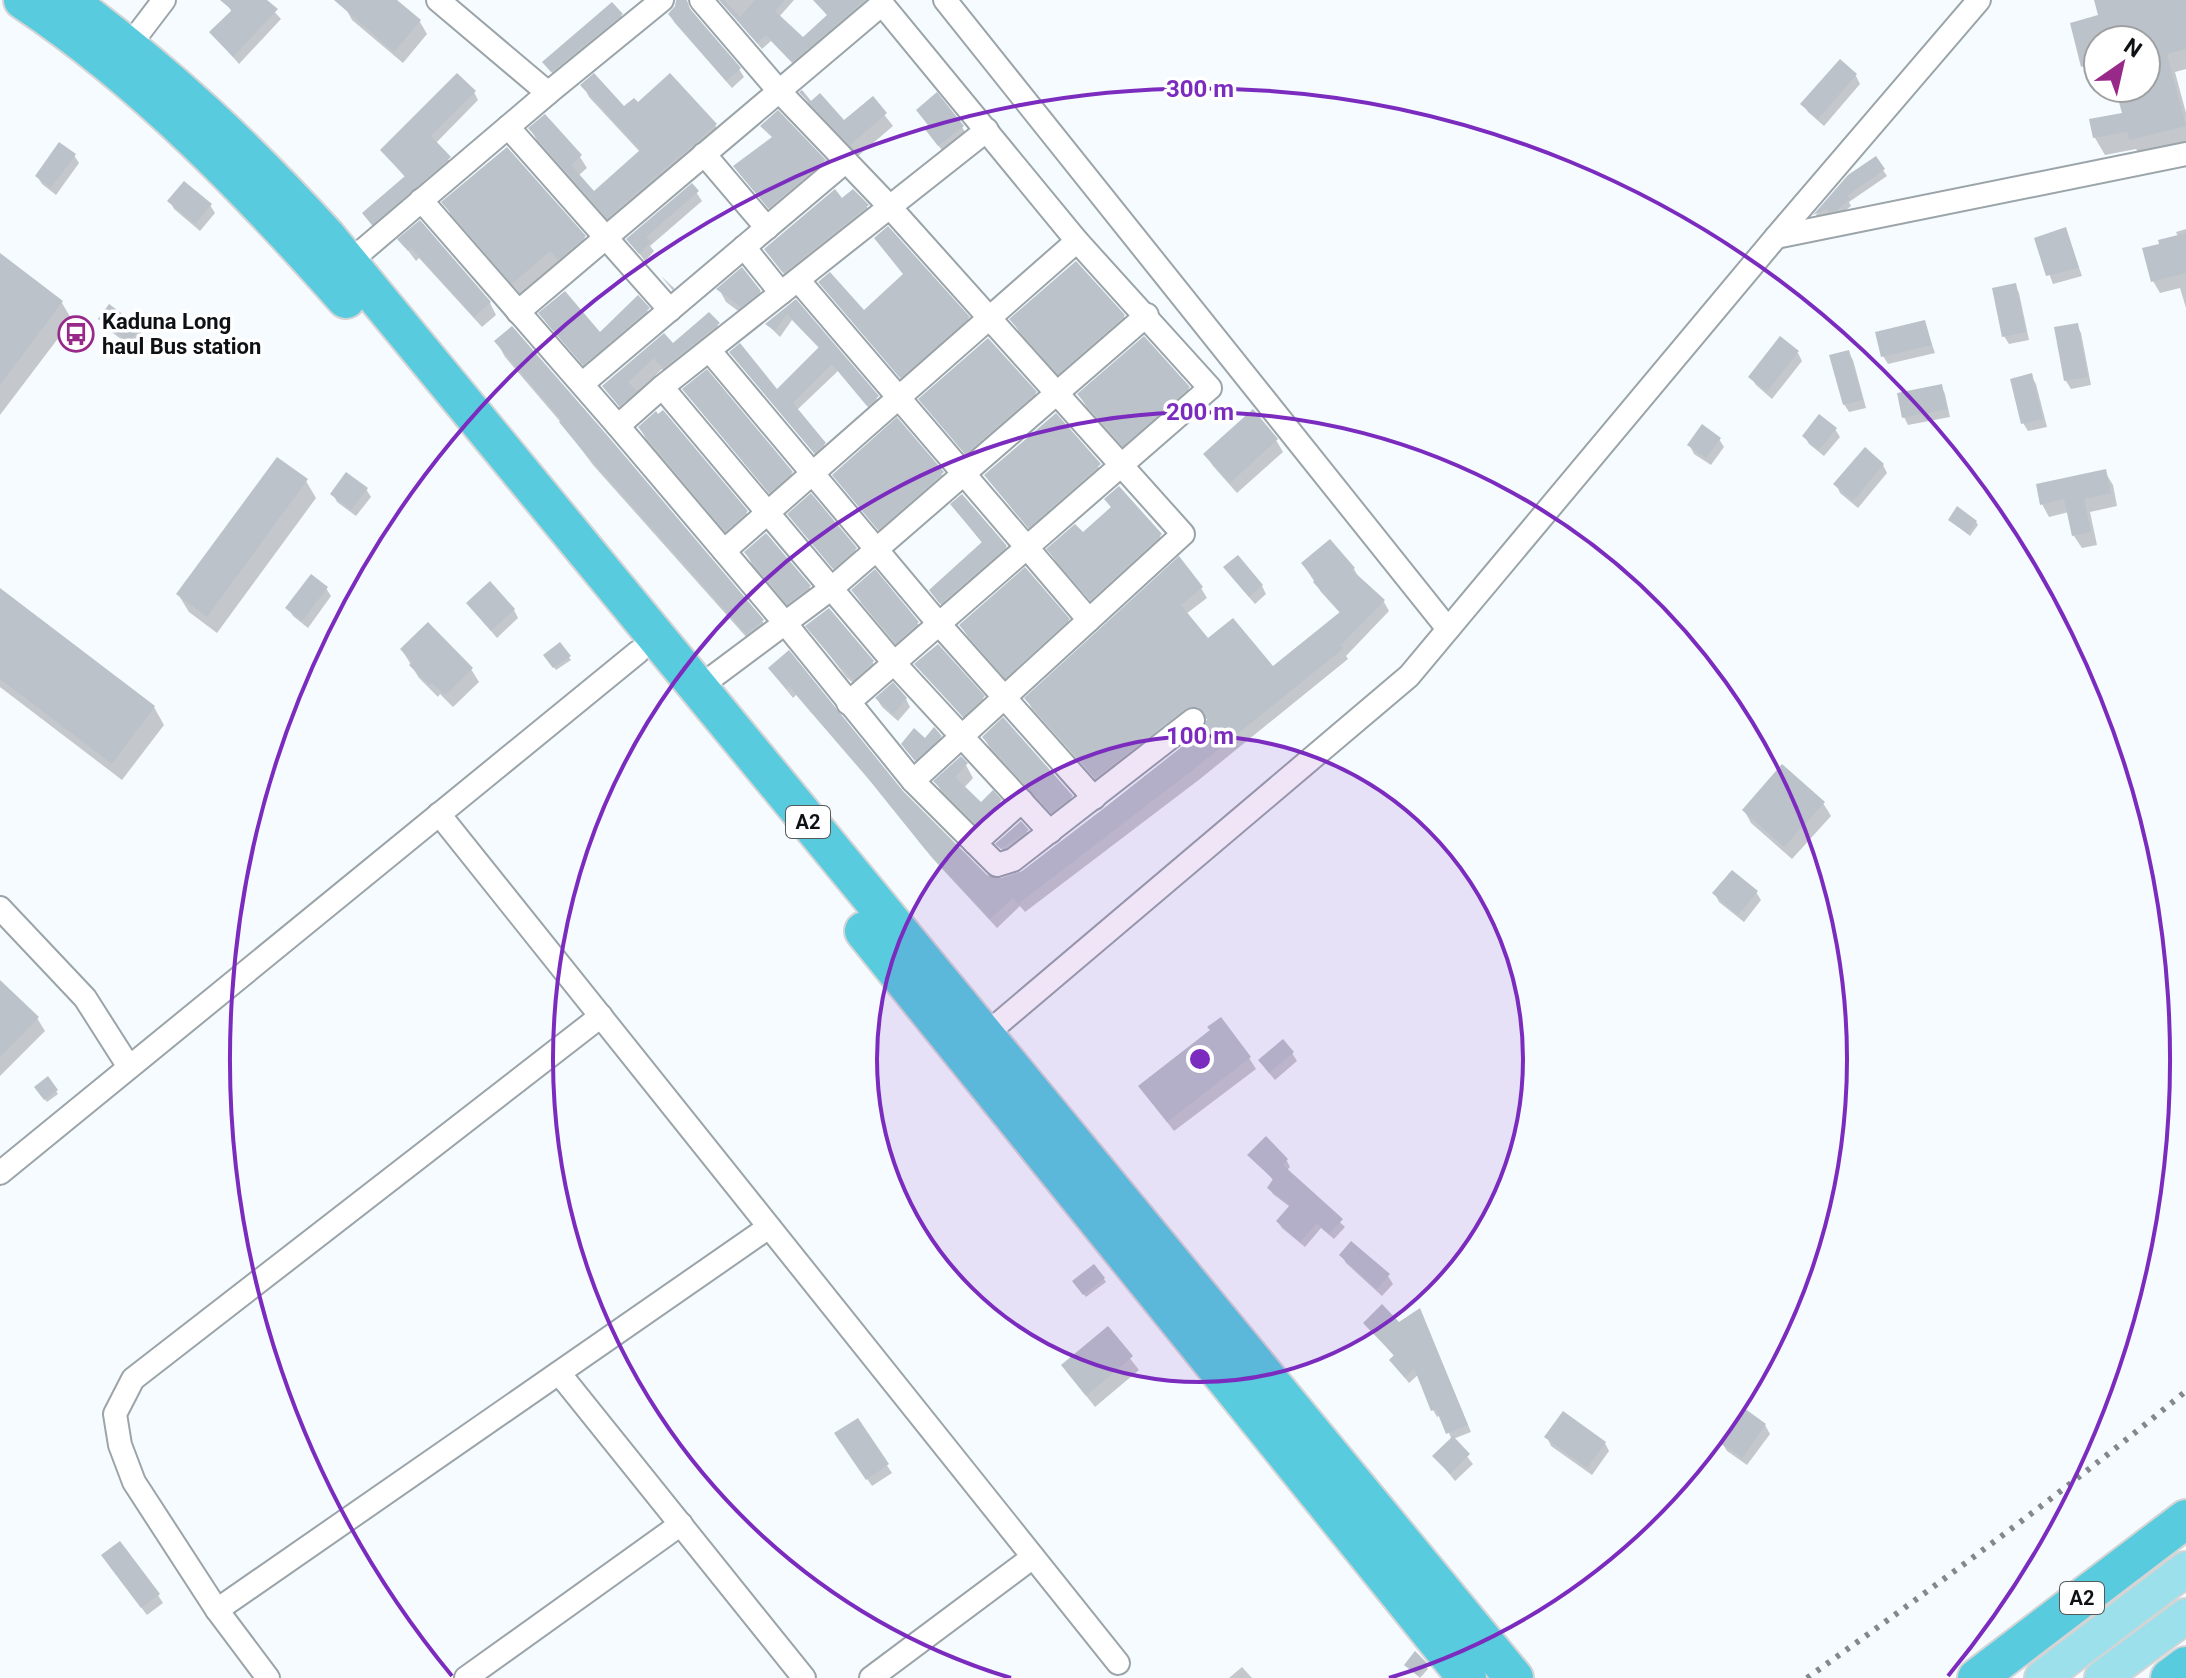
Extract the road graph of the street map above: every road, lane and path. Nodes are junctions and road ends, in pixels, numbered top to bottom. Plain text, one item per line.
1 (23, 0) edge
2 (67, 0) edge
3 (164, 0) edge
4 (438, 0) edge
5 (662, 0) edge
6 (701, 0) edge
7 (945, 0) edge
8 (1979, 0) edge
9 (880, 2) edge
10 (129, 46) junction
11 (779, 91) junction
12 (548, 93) junction
13 (508, 127) junction
14 (987, 130) junction
15 (704, 154) junction
16 (2186, 154) edge
17 (846, 161) junction
18 (421, 200) junction
19 (889, 206) junction
20 (767, 228) junction
21 (1776, 237) junction
22 (604, 238) junction
23 (1077, 241) junction
24 (744, 247) junction
25 (348, 263) junction
26 (790, 286) junction
27 (670, 310) junction
28 (518, 312) junction
29 (1147, 315) junction
30 (990, 317) junction
31 (709, 350) junction
32 (582, 384) junction
33 (662, 387) junction
34 (1056, 394) junction
35 (897, 399) junction
36 (618, 426) junction
37 (1123, 465) junction
38 (813, 472) junction
39 (963, 474) junction
40 (768, 512) junction
41 (1027, 547) junction
42 (876, 550) junction
43 (724, 551) junction
44 (832, 588) junction
45 (1089, 620) junction
46 (785, 623) junction
47 (939, 624) junction
48 (1448, 629) junction
49 (638, 652) junction
50 (894, 663) junction
51 (698, 688) junction
52 (1005, 697) junction
53 (848, 703) junction
54 (1193, 720) dead end
55 (962, 735) junction
56 (913, 781) junction
57 (1094, 798) junction
58 (1022, 801) junction
59 (439, 814) junction
60 (1050, 832) junction
61 (975, 843) junction
62 (0, 908) edge
63 (601, 1016) junction
64 (984, 1036) junction
65 (129, 1067) junction
66 (0, 1173) edge
67 (769, 1227) junction
68 (559, 1373) junction
69 (2186, 1519) edge
70 (681, 1524) junction
71 (1033, 1557) junction
72 (2186, 1569) edge
73 (217, 1610) junction
74 (2186, 1616) edge
75 (1118, 1663) dead end
76 (2186, 1666) edge
77 (268, 1678) edge
78 (466, 1678) edge
79 (804, 1678) edge
80 (871, 1678) edge
81 (1467, 1678) edge
82 (1514, 1678) edge
83 (1977, 1678) edge
84 (2042, 1678) edge
85 (2102, 1678) edge
86 (2170, 1678) edge

1 - 49 highway, A2
2 - 10 highway, A2
3 - 10 street
4 - 12 street
5 - 12 street
6 - 11 street
7 - 48 street
8 - 21 street
9 - 11 street
9 - 14 street
10 - 25 highway, A2
11 - 15 street
11 - 17 street
12 - 13 street
13 - 18 street
13 - 22 street
14 - 19 street
14 - 23 street
15 - 20 street
15 - 22 street
16 - 21 street
17 - 19 street
17 - 20 street
18 - 25 street
18 - 28 street
19 - 26 street
19 - 30 street
20 - 24 street
21 - 48 street
22 - 27 street
22 - 28 street
23 - 29 street
23 - 30 street
24 - 26 street
24 - 27 street
25 - 51 highway, A2
26 - 31 street
26 - 35 street
27 - 32 street
28 - 32 street
29 - 34 street
29 - 37 street
30 - 34 street
30 - 35 street
31 - 33 street
31 - 38 street
32 - 36 street
33 - 36 street
33 - 40 street
34 - 37 street
34 - 39 street
35 - 38 street
35 - 39 street
36 - 43 street
37 - 41 street
37 - 45 street
38 - 40 street
38 - 42 street
39 - 41 street
39 - 42 street
40 - 43 street
40 - 44 street
41 - 45 street
41 - 47 street
42 - 44 street
42 - 47 street
43 - 46 street
44 - 46 street
44 - 50 street
45 - 52 street
46 - 51 street
46 - 53 street
47 - 50 street
47 - 52 street
48 - 64 street
49 - 59 street
49 - 81 highway, A2
50 - 53 street
50 - 55 street
51 - 64 highway, A2
52 - 55 street
52 - 57 street
53 - 56 street
54 - 57 street
55 - 56 street
55 - 58 street
56 - 61 street
57 - 60 street
58 - 60 street
58 - 61 street
59 - 63 street
59 - 65 street
60 - 61 street
62 - 65 street
63 - 67 street
63 - 73 street
64 - 82 highway, A2
65 - 66 street
67 - 68 street
67 - 71 street
68 - 70 street
68 - 73 street
69 - 83 highway, A2
70 - 78 street
70 - 79 street
71 - 75 street
71 - 80 street
72 - 84 main road
73 - 77 street
74 - 85 main road
76 - 86 highway

